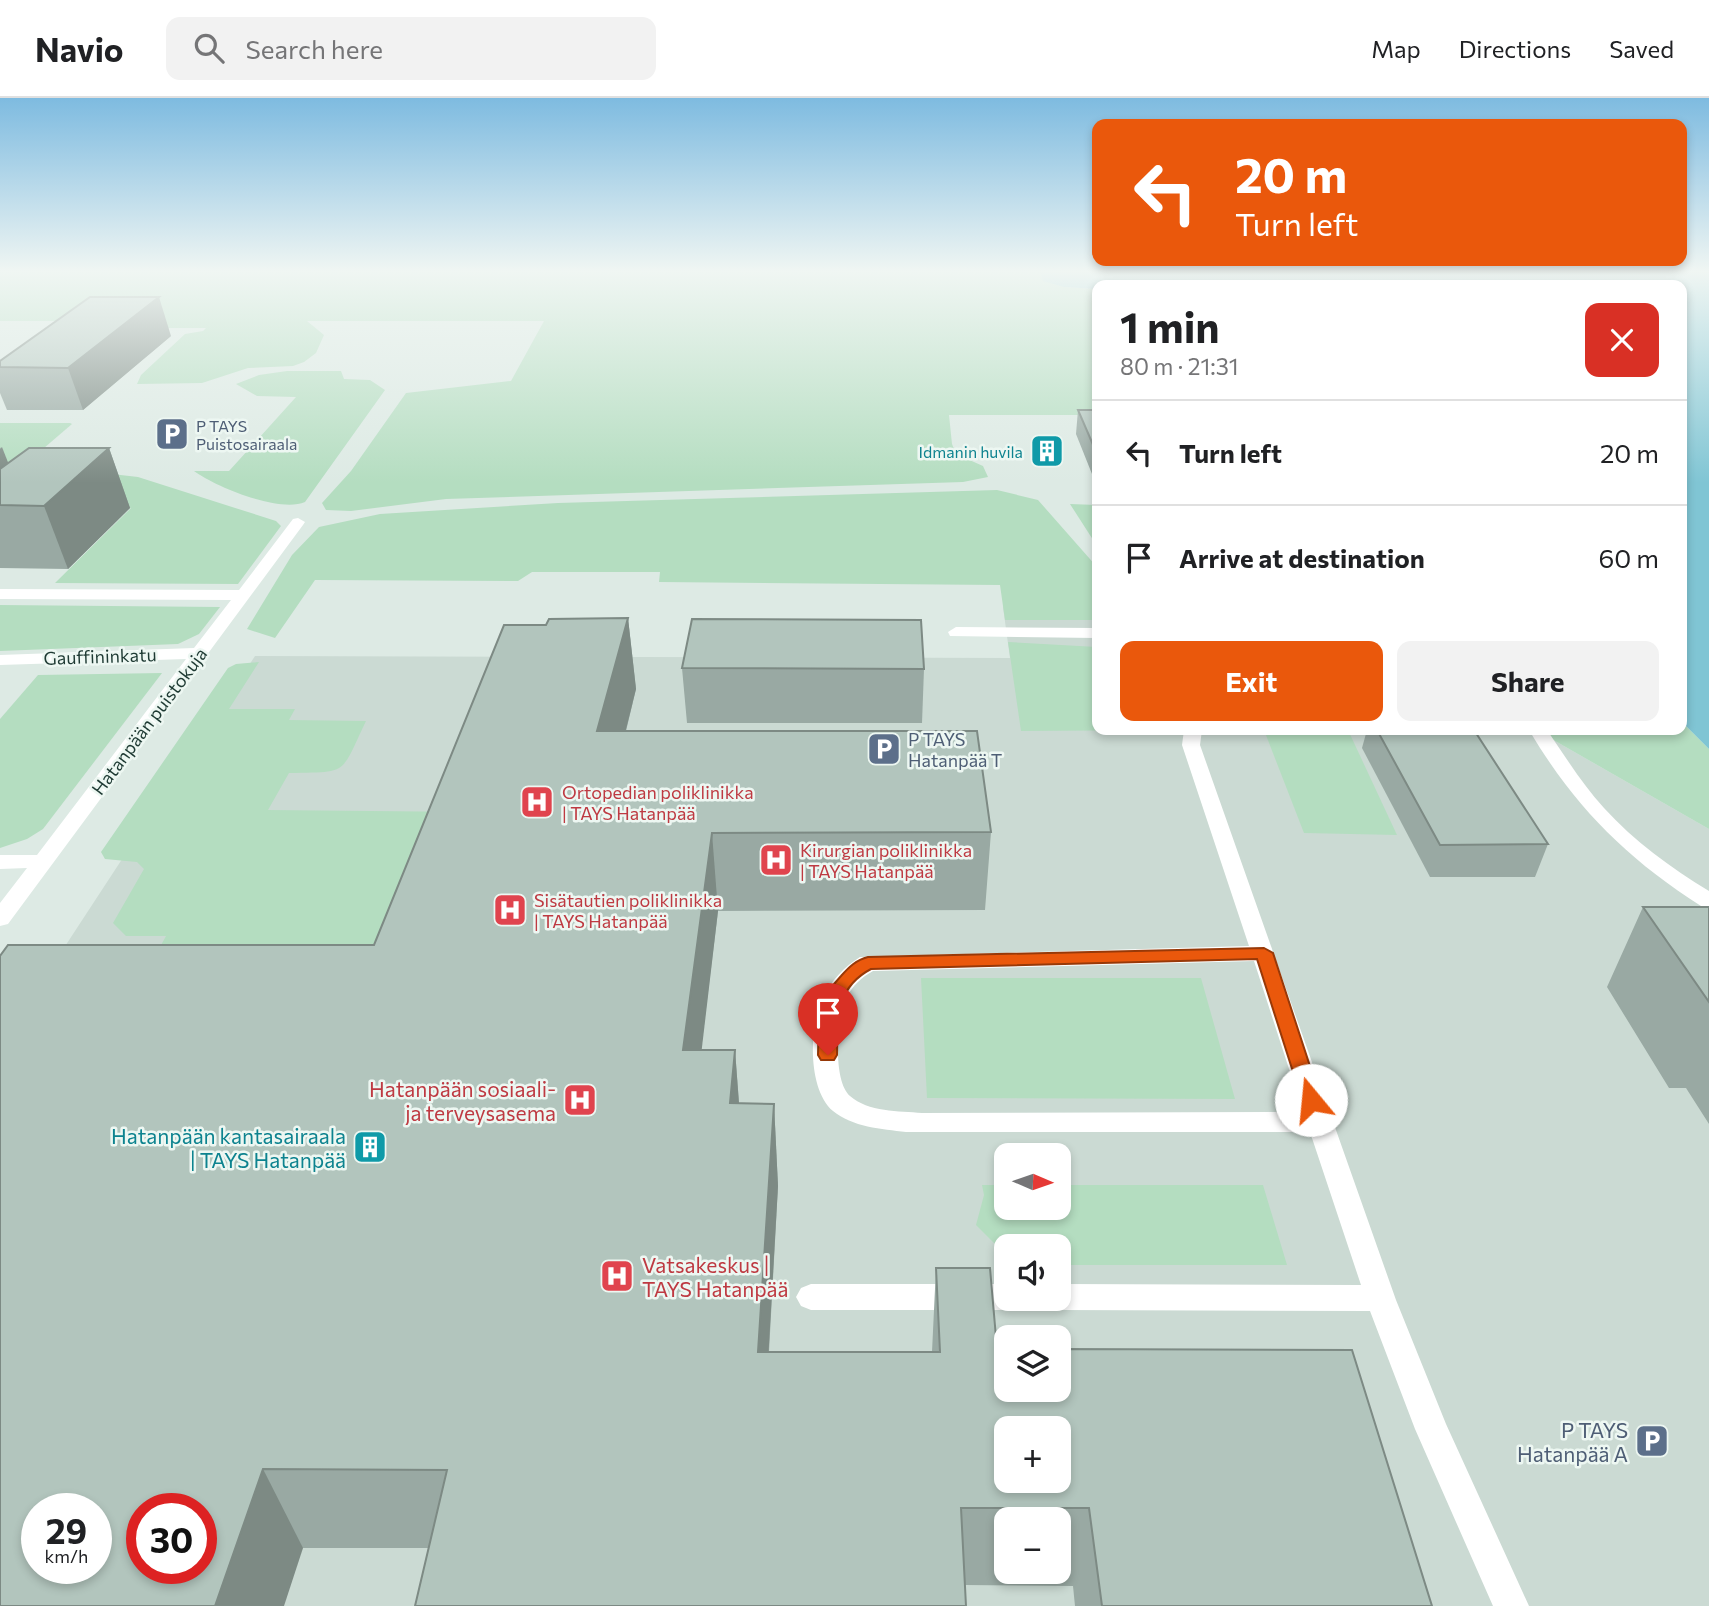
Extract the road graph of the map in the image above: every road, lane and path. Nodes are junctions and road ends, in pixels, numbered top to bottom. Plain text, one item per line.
1 (298, 522) dead end
2 (0, 594) edge
3 (243, 595) junction
4 (956, 632) dead end
5 (1092, 634) edge
6 (201, 653) junction
7 (0, 660) edge
8 (1192, 735) edge
9 (1541, 735) edge
10 (0, 862) edge
11 (43, 862) junction
12 (1709, 901) edge
13 (0, 919) edge
14 (1264, 953) junction
15 (1318, 1122) junction
16 (811, 1297) dead end
17 (994, 1297) edge
18 (1071, 1297) edge
19 (1382, 1298) junction
20 (1511, 1606) edge

1 - 3 street, Hatanpään puistokuja
2 - 3 street
3 - 6 street, Hatanpään puistokuja
4 - 5 street
6 - 7 street, Gauffininkatu
6 - 11 street, Hatanpään puistokuja
8 - 14 street
9 - 12 street
10 - 11 street
11 - 13 street, Hatanpään puistokuja
14 - 15 street
14 - 15 street
15 - 19 street
16 - 17 street
18 - 19 street
19 - 20 street

